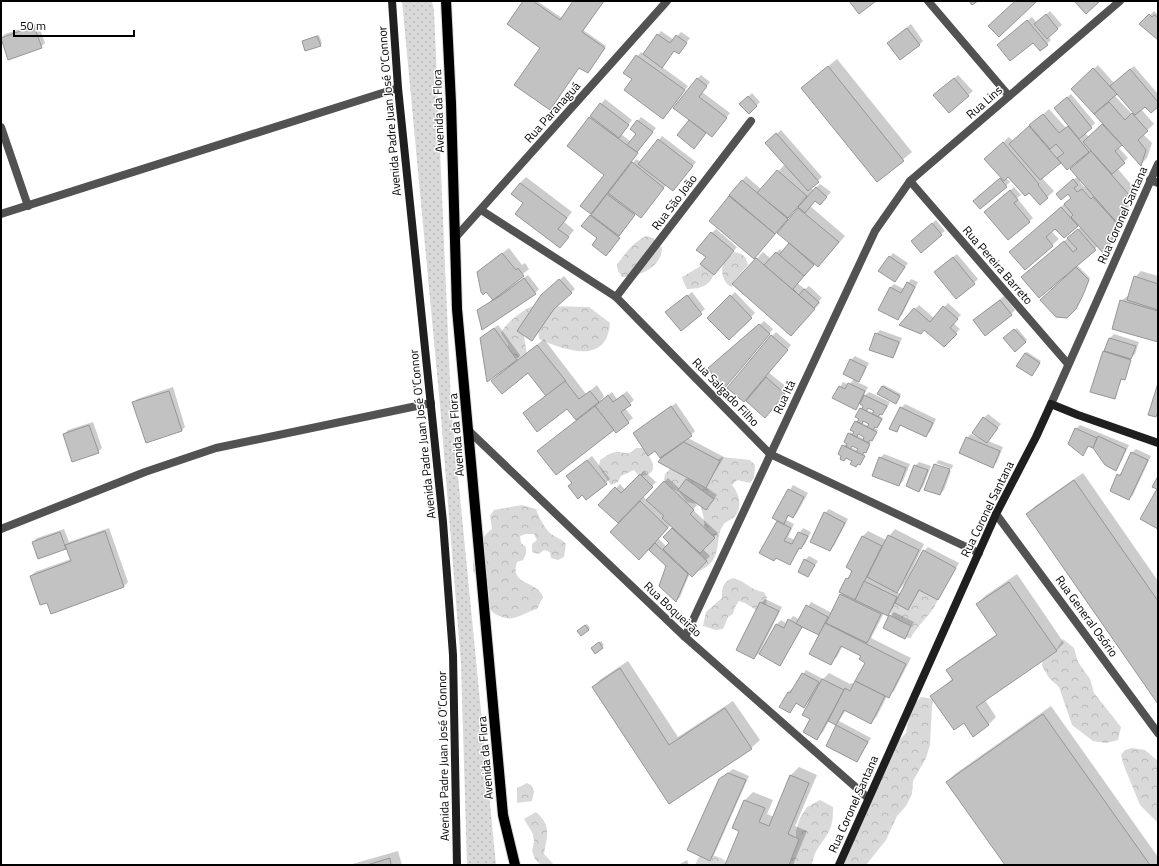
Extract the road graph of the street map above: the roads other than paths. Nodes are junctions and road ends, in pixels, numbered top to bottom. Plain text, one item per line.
1 (392, 1) edge
2 (446, 1) edge
3 (667, 1) edge
4 (928, 1) edge
5 (1120, 1) edge
6 (398, 88) junction
7 (1009, 96) junction
8 (751, 121) dead end
9 (1, 127) edge
10 (1158, 164) edge
11 (910, 181) junction
12 (1154, 182) edge
13 (28, 206) junction
14 (480, 210) junction
15 (1, 214) edge
16 (875, 232) joint
17 (455, 238) junction
18 (616, 297) junction
19 (1068, 364) junction
20 (431, 403) junction
21 (1051, 404) junction
22 (469, 431) junction
23 (1158, 442) edge
24 (770, 454) junction
25 (996, 514) junction
26 (1, 529) edge
27 (979, 554) junction
28 (685, 637) junction
29 (1158, 733) edge
30 (868, 798) junction
31 (457, 865) edge
32 (515, 865) edge
33 (839, 865) edge

1 - 6 street, Avenida Padre Juan José O'Connor
2 - 17 main road, Avenida da Flora
3 - 14 street, Rua Paranaguá
4 - 7 street
5 - 7 street, Rua Lins
6 - 13 street
6 - 20 street, Avenida Padre Juan José O'Connor
7 - 11 street, Rua Lins
8 - 18 street, Rua São João
9 - 13 street
10 - 12 street, Rua Coronel Santana
11 - 16 street, Rua Lins
11 - 19 street, Rua Pereira Barreto
12 - 19 street, Rua Coronel Santana
13 - 15 street
14 - 17 street, Rua Paranaguá
14 - 18 street, Rua Salgado Filho
16 - 24 street, Rua Itá
17 - 22 main road, Avenida da Flora
18 - 24 street, Rua Salgado Filho
19 - 21 street, Rua Coronel Santana
20 - 26 street
20 - 31 street, Avenida Padre Juan José O'Connor
21 - 23 street
21 - 25 street, Rua Coronel Santana
22 - 28 street, Rua Boqueirão
22 - 32 main road, Avenida da Flora
24 - 27 street, Rua Salgado Filho
24 - 28 street, Rua Itá
25 - 27 street, Rua Coronel Santana
25 - 29 street, Rua General Osório
27 - 30 street, Rua Coronel Santana
28 - 30 street, Rua Boqueirão
30 - 33 street, Rua Coronel Santana

